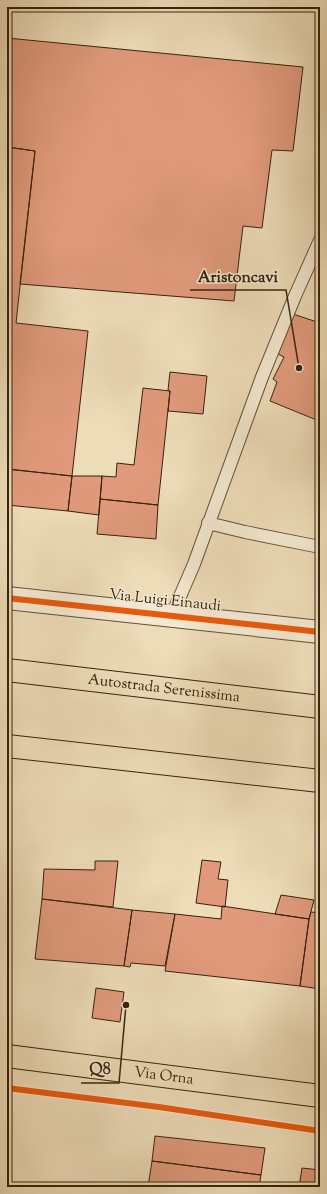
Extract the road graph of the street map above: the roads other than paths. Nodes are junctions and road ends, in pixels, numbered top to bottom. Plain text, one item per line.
1 (320, 240) edge
2 (208, 523) junction
3 (320, 547) edge
4 (7, 598) edge
5 (172, 615) junction
6 (320, 632) edge
7 (7, 670) edge
8 (320, 706) edge
9 (7, 746) edge
10 (320, 782) edge
11 (7, 1056) edge
12 (320, 1096) edge

1 - 2 lane
2 - 3 lane
2 - 5 lane
4 - 5 street, Via Luigi Einaudi
5 - 6 street, Via Luigi Einaudi
7 - 8 main road, Autostrada Serenissima
9 - 10 main road
11 - 12 main road, Via Orna

